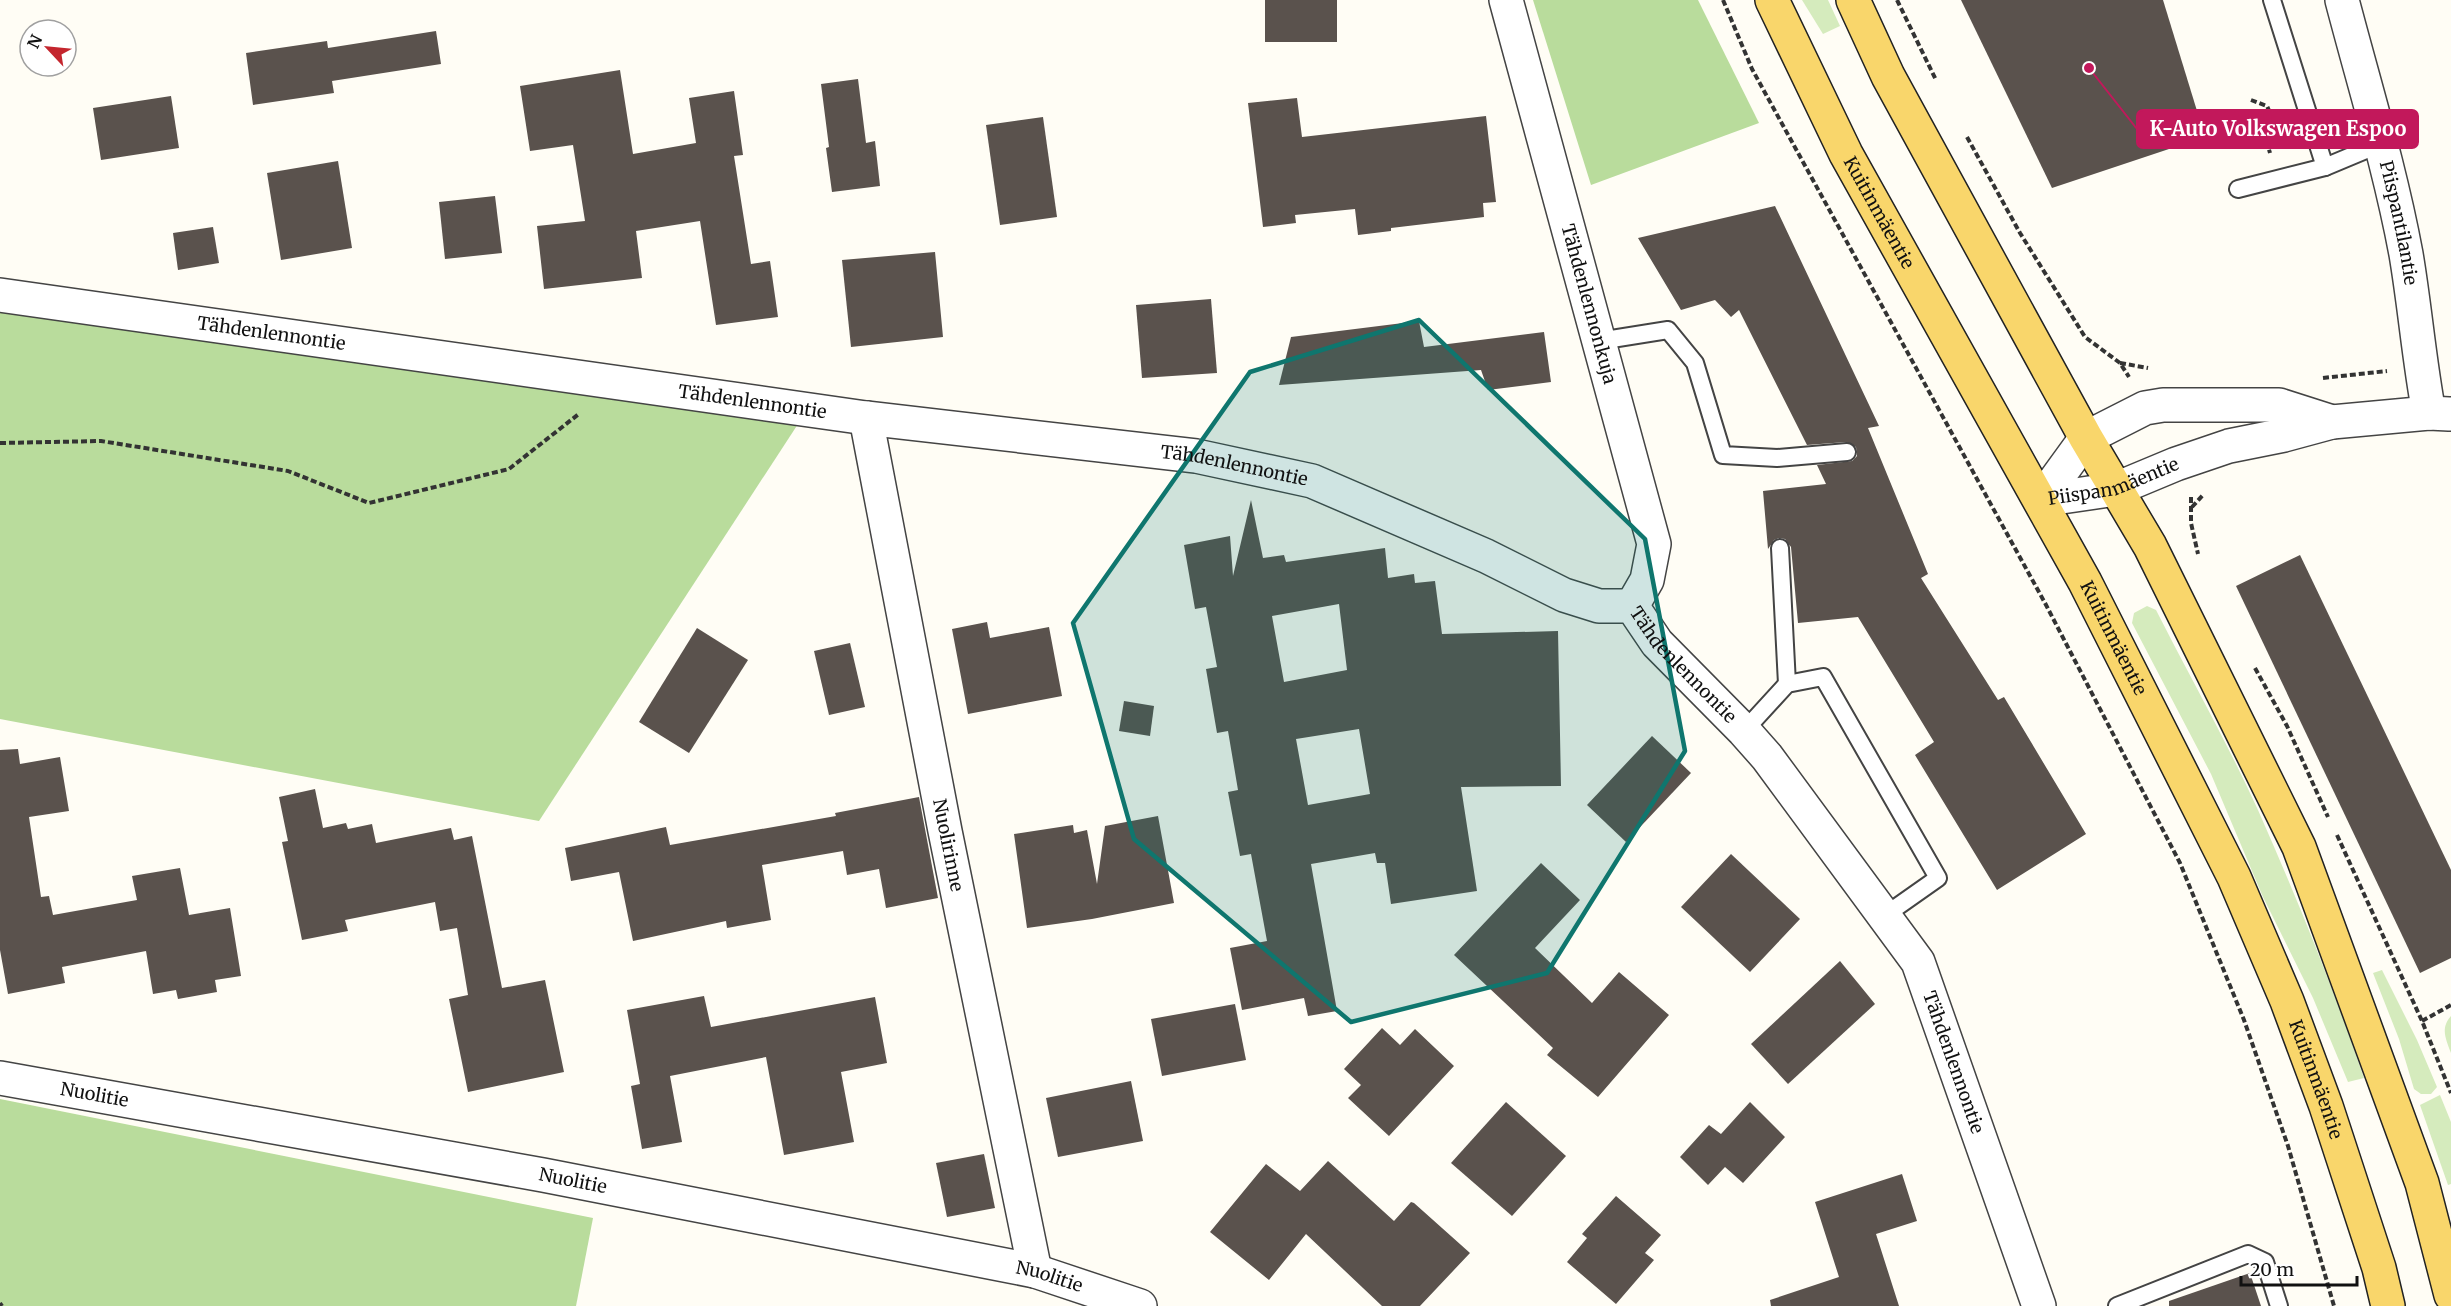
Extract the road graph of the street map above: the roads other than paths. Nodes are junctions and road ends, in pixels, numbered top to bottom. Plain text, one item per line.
1 (1506, 0) edge
2 (1772, 0) edge
3 (1853, 0) edge
4 (2272, 0) edge
5 (2342, 0) edge
6 (2380, 144) junction
7 (2325, 167) junction
8 (2238, 189) dead end
9 (0, 295) edge
10 (1599, 341) junction
11 (2440, 414) edge
12 (866, 418) junction
13 (2332, 422) junction
14 (2086, 438) junction
15 (1847, 452) dead end
16 (2116, 489) junction
17 (2041, 500) junction
18 (1780, 548) dead end
19 (1632, 606) junction
20 (1787, 684) junction
21 (1744, 731) junction
22 (1884, 916) junction
23 (0, 1078) edge
24 (1035, 1271) junction
25 (2451, 1295) edge
26 (1140, 1306) edge
27 (2039, 1306) edge
28 (2117, 1306) edge
29 (2279, 1306) edge
30 (2388, 1306) edge

1 - 10 street, Tähdenlennonkuja
2 - 17 main road, Kuitinmäentie
3 - 14 main road
4 - 7 lane
5 - 6 street, Piispantilantie
6 - 7 lane
6 - 11 street, Piispantilantie
7 - 8 lane
9 - 12 street, Tähdenlennontie
10 - 15 lane
10 - 19 street, Tähdenlennonkuja
11 - 13 street, Piispanmäentie
12 - 19 street, Tähdenlennontie
12 - 24 street, Nuolirinne
13 - 14 street, Piispanmäentie
13 - 16 street, Piispanmäentie
14 - 16 main road
14 - 17 street, Piispanmäentie
16 - 17 street, Piispanmäentie
16 - 25 main road
17 - 30 main road, Kuitinmäentie
18 - 20 lane
19 - 21 street, Tähdenlennontie
20 - 21 lane
20 - 22 lane
21 - 22 street, Tähdenlennontie
22 - 27 street, Tähdenlennontie
23 - 24 street, Nuolitie
24 - 26 street, Nuolitie
28 - 29 lane

